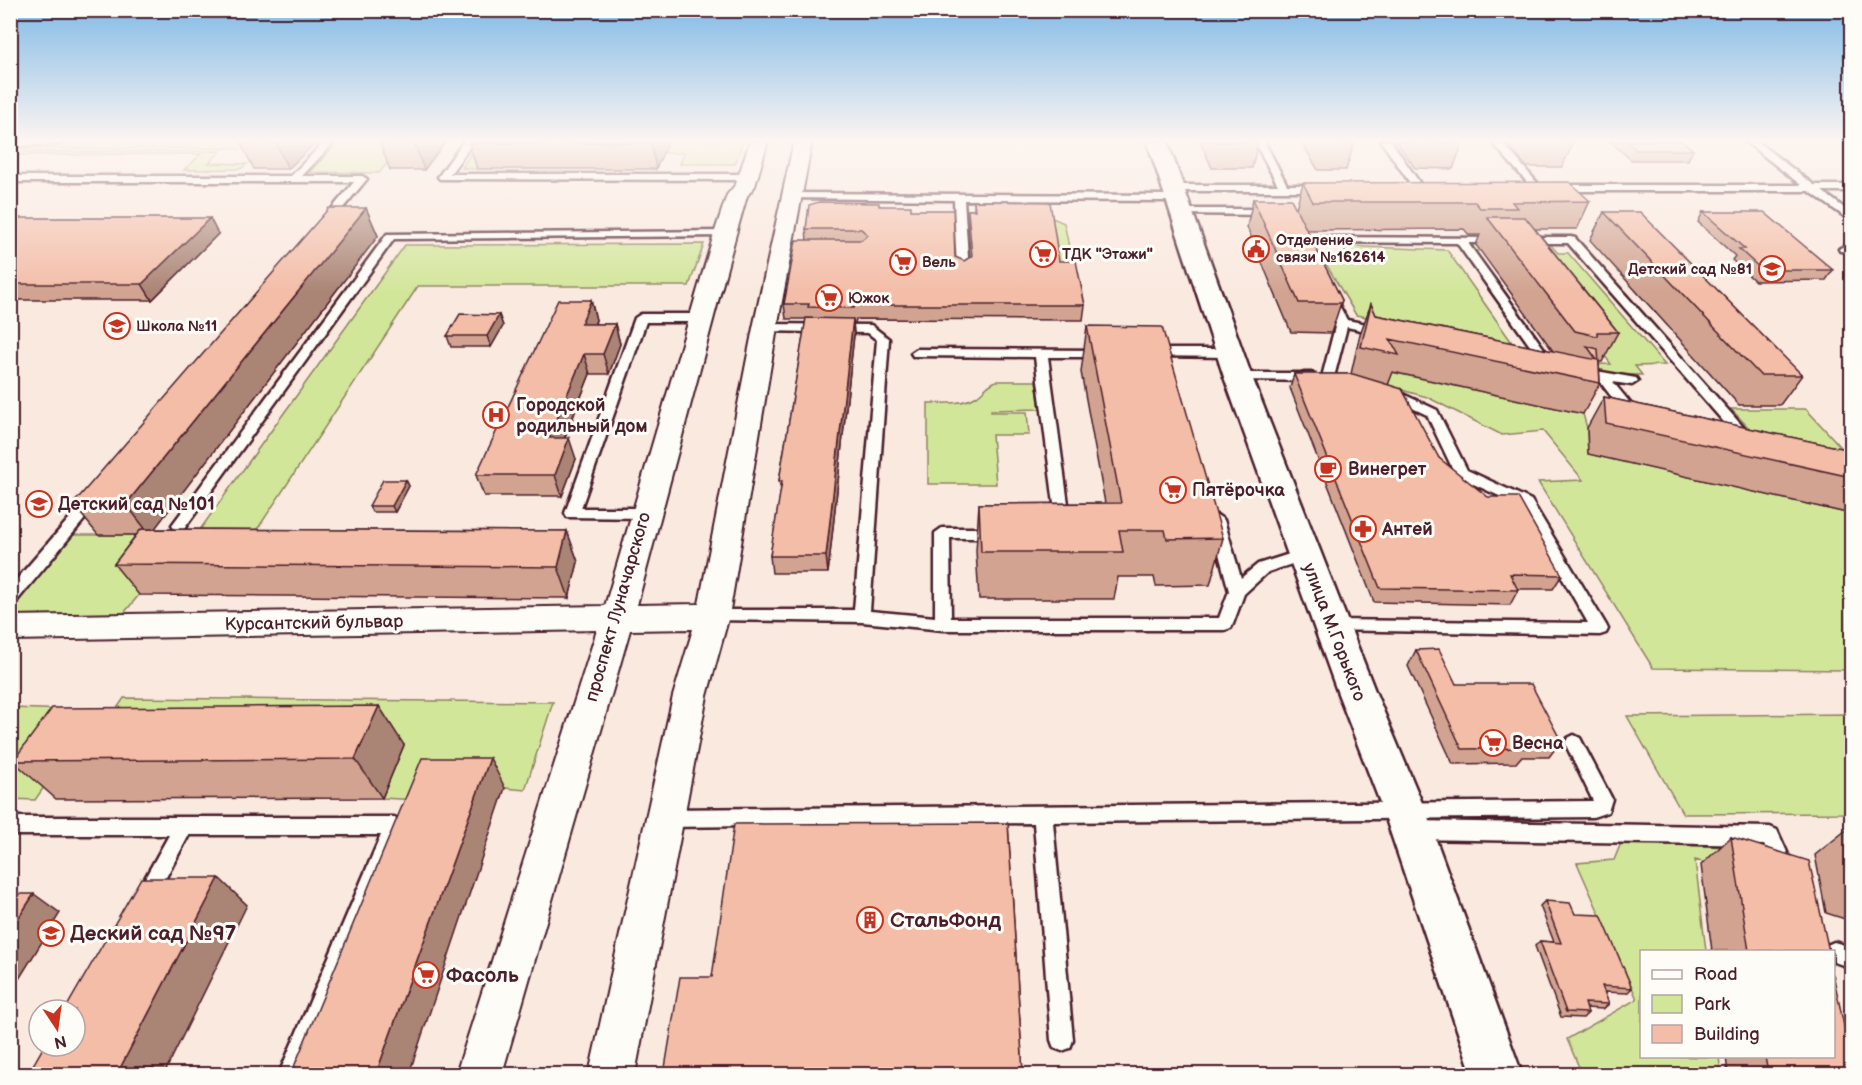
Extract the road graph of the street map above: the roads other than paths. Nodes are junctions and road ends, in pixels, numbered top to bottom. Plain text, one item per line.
1 (351, 192) edge
2 (751, 192) edge
3 (771, 192) edge
4 (858, 192) edge
5 (1175, 192) edge
6 (1249, 192) edge
7 (1816, 192) edge
8 (959, 197) junction
9 (1178, 199) junction
10 (1281, 216) edge
11 (1851, 219) edge
12 (725, 234) junction
13 (312, 238) edge
14 (1302, 240) edge
15 (1460, 240) junction
16 (963, 271) edge
17 (1324, 288) edge
18 (702, 318) junction
19 (1342, 323) junction
20 (765, 328) junction
21 (1396, 334) edge
22 (917, 353) dead end
23 (1041, 353) junction
24 (1121, 353) edge
25 (1531, 361) edge
26 (1234, 365) junction
27 (1159, 367) edge
28 (1560, 367) junction
29 (1604, 378) junction
30 (1632, 381) dead end
31 (1381, 390) edge
32 (1650, 424) edge
33 (1729, 440) edge
34 (101, 490) edge
35 (1212, 502) edge
36 (645, 513) junction
37 (179, 525) dead end
38 (1038, 530) edge
39 (1013, 533) edge
40 (1305, 554) junction
41 (1237, 591) junction
42 (10, 598) edge
43 (713, 616) junction
44 (862, 616) junction
45 (617, 618) junction
46 (943, 624) junction
47 (1332, 626) junction
48 (10, 628) edge
49 (1574, 743) dead end
50 (1043, 814) junction
51 (665, 818) junction
52 (1408, 820) junction
53 (10, 826) edge
54 (184, 826) junction
55 (1792, 886) edge
56 (134, 915) edge
57 (1835, 953) edge
58 (1851, 958) edge
59 (1062, 1040) dead end
60 (290, 1074) edge
61 (479, 1074) edge
62 (612, 1074) edge
63 (1497, 1074) edge

1 - 13 lane
2 - 12 street, проспект Луначарского
3 - 20 street, проспект Луначарского
4 - 8 lane
5 - 9 street, улица М.Горького
6 - 9 lane
7 - 11 lane
8 - 9 lane
8 - 16 lane
9 - 10 lane
9 - 26 street, улица М.Горького
12 - 18 street, проспект Луначарского
12 - 37 lane
14 - 15 lane
15 - 28 lane
15 - 33 lane
17 - 19 lane
18 - 36 street, проспект Луначарского
18 - 36 lane
19 - 21 lane
19 - 26 lane
20 - 43 street, проспект Луначарского
20 - 44 lane
22 - 23 lane
23 - 24 lane
23 - 38 lane
25 - 28 lane
26 - 27 lane
26 - 40 street, улица М.Горького
28 - 29 lane
29 - 30 lane
29 - 32 lane
31 - 47 lane
34 - 42 lane
35 - 41 lane
36 - 45 street, проспект Луначарского
39 - 46 lane
40 - 41 lane
40 - 47 street, улица М.Горького
41 - 46 lane
43 - 44 lane
43 - 45 street, Курсантский бульвар
43 - 51 street, проспект Луначарского
44 - 46 lane
45 - 48 street, Курсантский бульвар
45 - 61 street, проспект Луначарского
47 - 52 street, улица М.Горького
49 - 52 lane
50 - 51 lane
50 - 52 lane
50 - 59 lane
51 - 62 street, проспект Луначарского
52 - 55 lane
52 - 63 street, улица М.Горького
53 - 54 lane
54 - 56 lane
54 - 60 lane
57 - 58 lane

